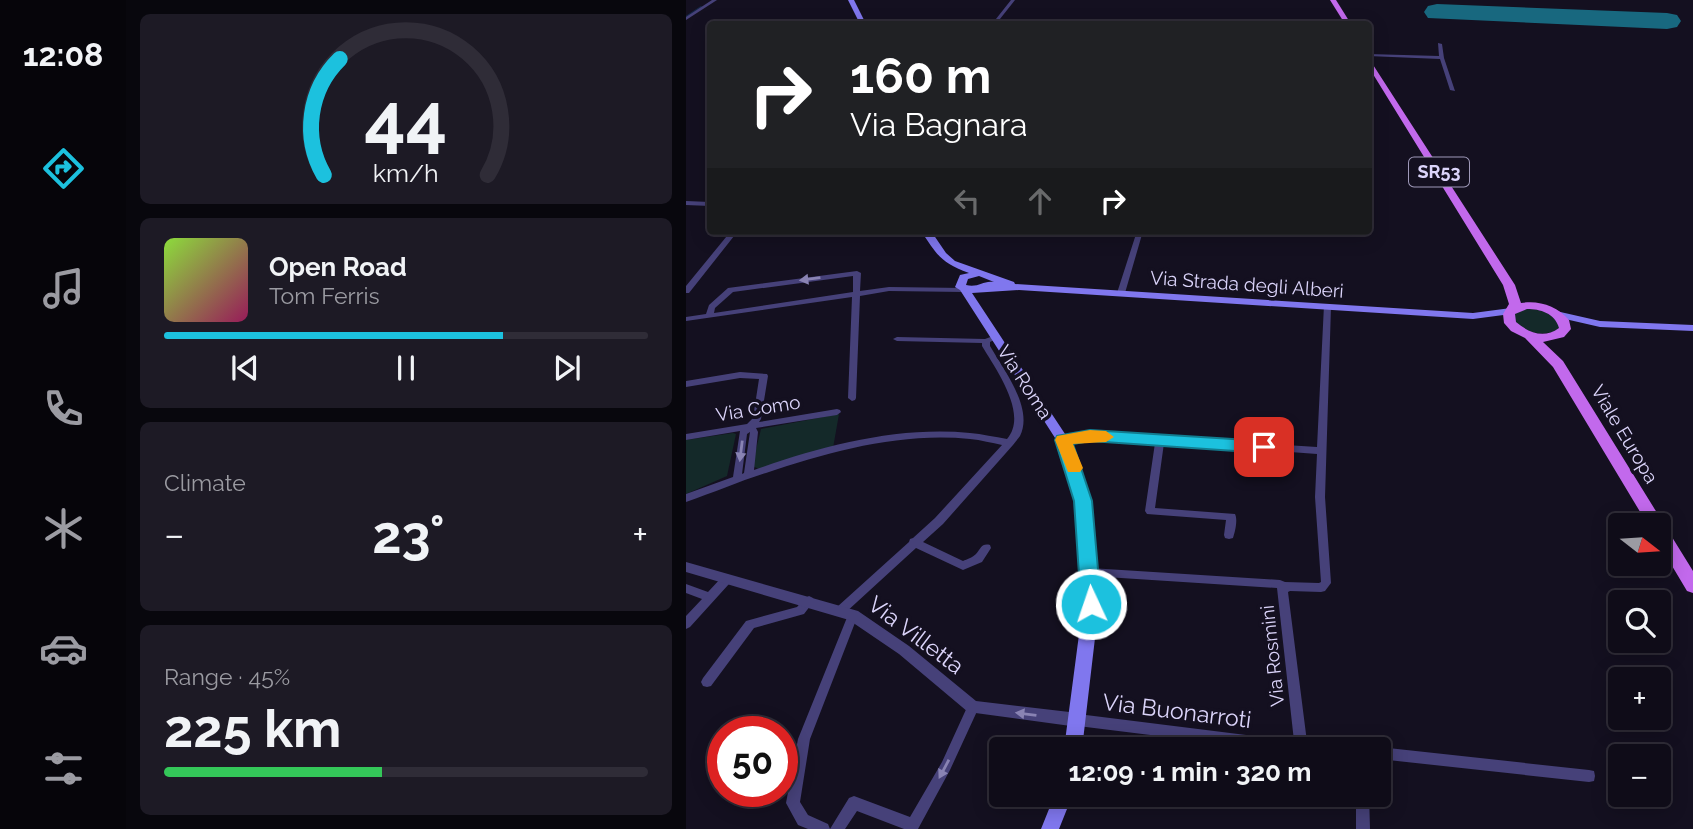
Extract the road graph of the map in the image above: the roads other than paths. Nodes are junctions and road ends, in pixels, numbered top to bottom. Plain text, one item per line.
1 (715, 0) edge
2 (851, 0) edge
3 (1013, 0) edge
4 (1333, 0) edge
5 (686, 19) edge
6 (862, 21) edge
7 (996, 21) edge
8 (1346, 21) edge
9 (1440, 44) dead end
10 (1372, 57) edge
11 (1442, 58) junction
12 (1372, 63) edge
13 (1453, 90) dead end
14 (686, 203) edge
15 (707, 204) edge
16 (732, 235) edge
17 (929, 235) edge
18 (1139, 235) edge
19 (952, 263) junction
20 (980, 273) junction
21 (991, 279) junction
22 (962, 285) junction
23 (1509, 285) junction
24 (1019, 287) junction
25 (983, 290) junction
26 (686, 291) edge
27 (1121, 293) junction
28 (857, 294) junction
29 (976, 306) junction
30 (1538, 306) junction
31 (1327, 307) junction
32 (1512, 310) junction
33 (1556, 314) junction
34 (709, 316) junction
35 (1473, 316) junction
36 (686, 319) edge
37 (1600, 324) junction
38 (1513, 326) junction
39 (1693, 328) edge
40 (1525, 334) junction
41 (1560, 334) junction
42 (897, 339) dead end
43 (991, 339) junction
44 (1558, 364) junction
45 (686, 384) edge
46 (1026, 385) junction
47 (1012, 390) junction
48 (852, 398) dead end
49 (837, 412) dead end
50 (751, 427) junction
51 (686, 437) edge
52 (1063, 440) junction
53 (1160, 441) junction
54 (1010, 443) junction
55 (1321, 451) junction
56 (748, 475) junction
57 (737, 479) junction
58 (686, 498) edge
59 (1649, 513) edge
60 (1229, 535) dead end
61 (914, 542) junction
62 (986, 548) dead end
63 (1671, 550) edge
64 (686, 567) edge
65 (1090, 572) junction
66 (725, 581) junction
67 (1693, 586) edge
68 (1283, 587) junction
69 (686, 588) edge
70 (710, 597) junction
71 (809, 601) junction
72 (847, 612) junction
73 (686, 624) edge
74 (707, 682) dead end
75 (973, 707) junction
76 (1079, 720) junction
77 (1075, 737) edge
78 (1217, 737) edge
79 (1304, 737) edge
80 (1391, 754) edge
81 (1589, 776) dead end
82 (1059, 807) edge
83 (1362, 807) edge
84 (912, 827) edge
85 (823, 829) edge
86 (837, 829) edge
87 (1050, 829) edge
88 (1363, 829) edge

1 - 5 street
2 - 6 main road
3 - 7 street
4 - 8 main road
9 - 11 street
10 - 11 street
11 - 13 street
12 - 23 main road, SR53
14 - 15 street
16 - 26 street
17 - 19 main road, Via Roma
18 - 27 street
19 - 20 main road
19 - 22 main road, Via Roma
20 - 21 main road
20 - 22 main road
21 - 24 main road, Via Strada degli Alberi
21 - 25 main road
22 - 25 main road
22 - 28 street
22 - 29 main road, Via Roma
23 - 30 main road, SR53
23 - 32 main road, SR53
24 - 25 main road, Via Strada degli Alberi
24 - 27 main road, Via Strada degli Alberi
25 - 29 main road
27 - 31 main road, Via Strada degli Alberi
28 - 34 street
28 -> 34 street
28 - 48 street
29 - 43 main road, Via Roma
30 - 32 main road
30 - 33 main road
31 - 35 main road, Via Strada degli Alberi
31 - 55 street, Via Rosmini
32 - 35 main road, Via Strada degli Alberi
32 - 38 main road
33 - 37 main road
33 - 41 main road, Viale Europa
34 - 36 street
35 - 38 main road, Via Strada degli Alberi
37 - 39 main road
37 - 41 main road
38 - 40 main road, Viale Europa
40 - 41 main road
40 - 44 main road, Viale Europa
41 - 44 main road, Viale Europa
42 - 43 street
43 - 46 main road, Via Roma
43 - 47 street
44 - 59 main road, Viale Europa
45 - 50 street
46 - 47 street
46 - 52 main road, Via Roma
47 - 54 street
49 - 50 street, Via Como
50 - 51 street, Via Como
50 - 56 street
50 -> 57 street
52 - 53 street
52 - 65 main road, Via Roma
53 - 55 street
53 - 60 street
54 - 56 street
54 - 61 street
55 - 68 street, Via Rosmini
56 - 57 street
57 - 58 street
61 - 62 street
61 - 72 street
63 - 67 main road
64 - 66 street, Via Villetta
65 - 68 street
65 - 76 main road, Via Roma
66 - 70 street
66 - 71 street, Via Villetta
68 - 79 street, Via Rosmini
69 - 70 street
70 - 73 street
71 - 72 street, Via Villetta
71 - 74 street
72 - 75 street, Via Villetta
72 - 85 street
76 -> 75 street
75 -> 84 street
76 - 77 main road, Via Roma
76 - 78 street, Via Buonarroti
80 - 81 street
82 - 87 main road
83 - 88 street
84 - 86 street

